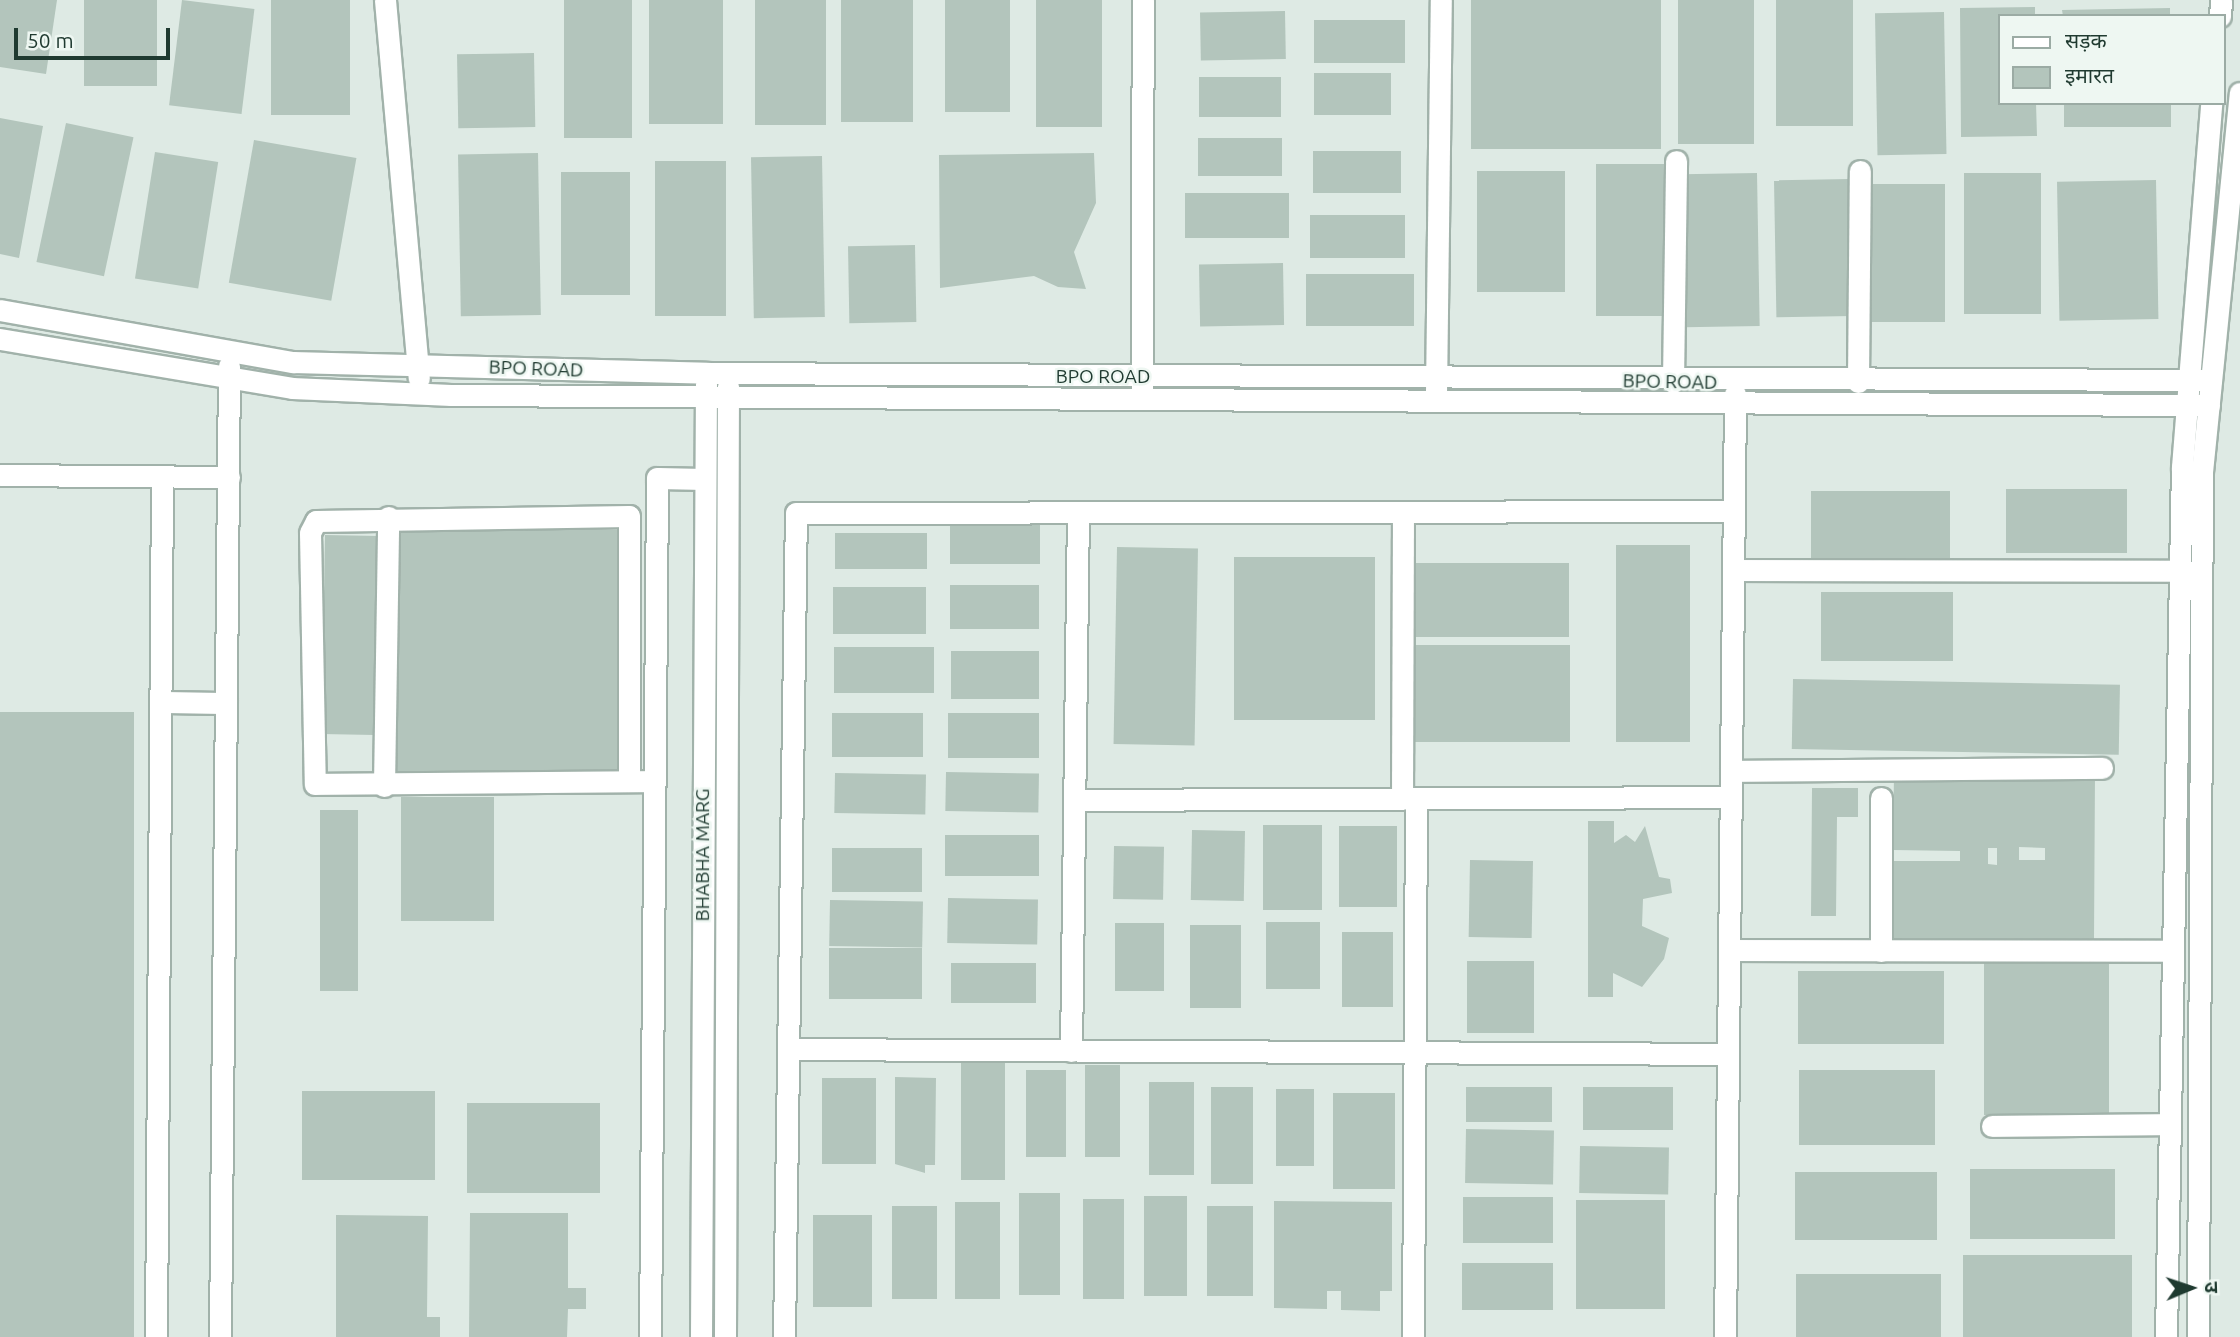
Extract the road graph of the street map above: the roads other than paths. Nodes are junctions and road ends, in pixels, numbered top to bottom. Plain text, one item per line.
1 (385, 0) edge
2 (1143, 0) edge
3 (1441, 0) edge
4 (2240, 93) edge
5 (2211, 105) edge
6 (1676, 161) dead end
7 (2236, 164) edge
8 (1860, 171) dead end
9 (0, 310) edge
10 (0, 339) edge
11 (230, 351) junction
12 (417, 364) junction
13 (706, 373) junction
14 (728, 373) junction
15 (229, 377) junction
16 (1142, 377) junction
17 (1436, 380) junction
18 (2188, 380) junction
19 (2211, 380) junction
20 (1673, 382) junction
21 (1735, 382) junction
22 (1858, 382) junction
23 (421, 393) junction
24 (706, 397) junction
25 (728, 397) junction
26 (1142, 401) junction
27 (1436, 404) junction
28 (2186, 405) junction
29 (2209, 405) junction
30 (1735, 407) junction
31 (0, 475) edge
32 (162, 476) junction
33 (229, 477) junction
34 (705, 479) junction
35 (1734, 511) junction
36 (1077, 512) junction
37 (1403, 512) junction
38 (657, 514) junction
39 (629, 516) junction
40 (388, 517) junction
41 (1733, 570) junction
42 (2180, 571) junction
43 (162, 702) junction
44 (226, 703) junction
45 (2102, 768) dead end
46 (1731, 771) junction
47 (655, 780) junction
48 (629, 781) junction
49 (384, 786) junction
50 (1731, 797) junction
51 (1881, 798) dead end
52 (1409, 799) junction
53 (1074, 800) junction
54 (1729, 950) junction
55 (1881, 951) junction
56 (2173, 951) junction
57 (788, 1049) junction
58 (1071, 1051) junction
59 (1415, 1052) junction
60 (1728, 1054) junction
61 (2170, 1124) junction
62 (1992, 1126) dead end
63 (156, 1337) edge
64 (220, 1337) edge
65 (650, 1337) edge
66 (701, 1337) edge
67 (726, 1337) edge
68 (784, 1337) edge
69 (1413, 1337) edge
70 (1725, 1337) edge
71 (2166, 1337) edge
72 (2198, 1337) edge

1 - 12 street
2 - 16 street
3 - 17 street
4 - 7 street
5 - 18 street
6 - 20 street
7 - 19 street
8 - 22 street
9 - 11 street, BPO ROAD
10 - 15 street, BPO ROAD
11 - 12 street, BPO ROAD
11 - 15 street
12 - 13 street, BPO ROAD
12 - 23 street
13 - 14 street, BPO ROAD
13 - 24 street, BHABHA MARG
14 - 16 street, BPO ROAD
14 - 25 street, BHABHA MARG
15 - 23 street, BPO ROAD
15 - 33 street
16 - 17 street, BPO ROAD
16 - 26 street
17 - 20 street, BPO ROAD
17 - 27 street
18 - 19 street, BPO ROAD
18 - 22 street, BPO ROAD
18 - 28 street
19 - 29 street
20 - 21 street, BPO ROAD
21 - 22 street, BPO ROAD
21 - 30 street
23 - 24 street, BPO ROAD
24 - 25 street, BPO ROAD
24 - 34 street, BHABHA MARG
25 - 26 street, BPO ROAD
25 - 67 street, BHABHA MARG
26 - 27 street, BPO ROAD
27 - 30 street, BPO ROAD
28 - 29 street, BPO ROAD
28 - 30 street, BPO ROAD
28 - 42 street
29 - 72 street
30 - 35 street
31 - 32 street
32 - 33 street
32 - 43 street
33 - 44 street
34 - 38 street
34 - 66 street, BHABHA MARG
35 - 37 street
35 - 41 street
36 - 37 street
36 - 53 street
36 - 57 street
37 - 52 street
38 - 39 street
38 - 47 street
39 - 40 street
39 - 48 street
40 - 49 street
40 - 49 street
41 - 42 street
41 - 46 street
42 - 56 street
43 - 44 street
43 - 63 street
44 - 64 street
45 - 46 street
46 - 50 street
47 - 48 street
47 - 65 street
48 - 49 street
50 - 52 street
50 - 54 street
51 - 55 street
52 - 53 street
52 - 59 street
53 - 58 street
54 - 55 street
54 - 60 street
55 - 56 street
56 - 61 street
57 - 58 street
57 - 68 street
58 - 59 street
59 - 60 street
59 - 69 street
60 - 70 street
61 - 62 street
61 - 71 street

